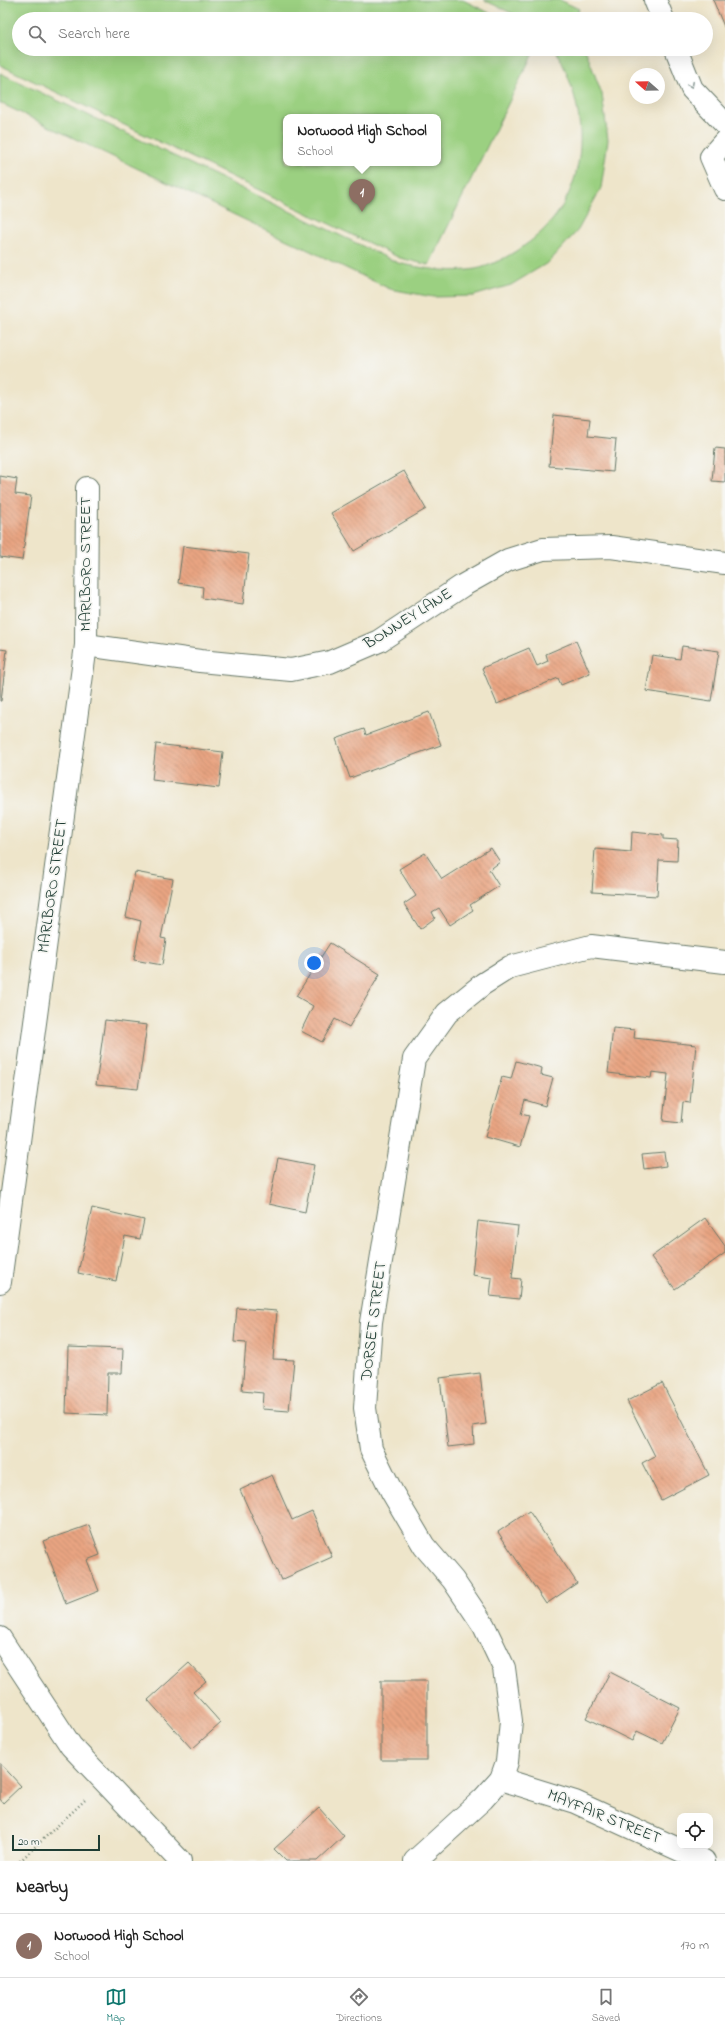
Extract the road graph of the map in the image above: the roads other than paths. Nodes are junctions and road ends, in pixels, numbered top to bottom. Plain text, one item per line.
1 (655, 0) edge
2 (660, 12) edge
3 (679, 56) edge
4 (725, 124) edge
5 (725, 141) edge
6 (725, 189) edge
7 (87, 488) dead end
8 (725, 563) edge
9 (86, 645) junction
10 (725, 962) edge
11 (0, 1282) edge
12 (0, 1638) edge
13 (501, 1779) junction
14 (180, 1861) edge
15 (415, 1861) edge
16 (704, 1861) edge

1 - 2 street
3 -> 4 street
5 - 6 street
7 - 9 street, MARLBORO STREET
8 - 9 street, BONNEY LANE
9 - 11 street, MARLBORO STREET
10 - 13 street, DORSET STREET
12 - 14 street
13 - 15 street, DORSET STREET
13 - 16 street, MAYFAIR STREET

